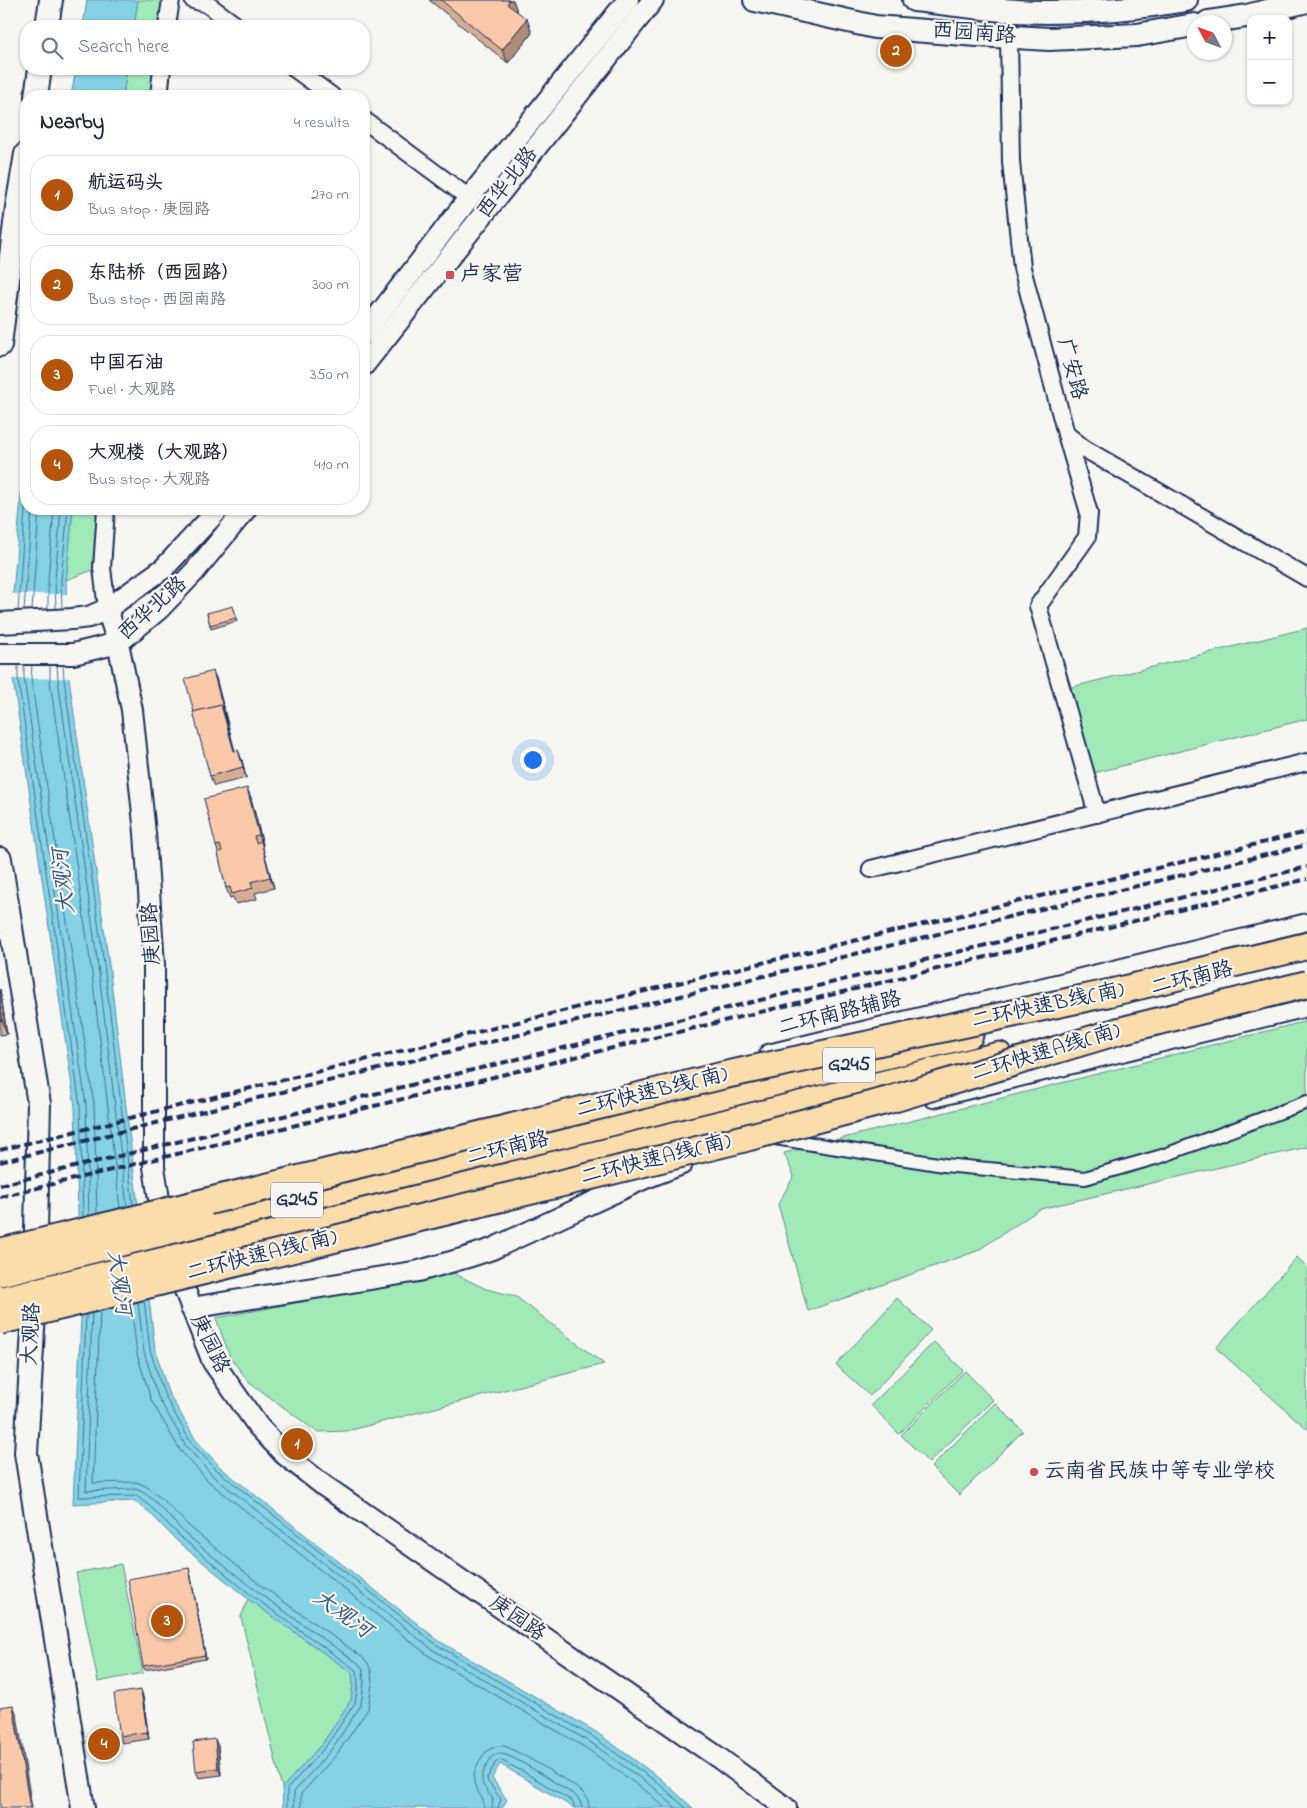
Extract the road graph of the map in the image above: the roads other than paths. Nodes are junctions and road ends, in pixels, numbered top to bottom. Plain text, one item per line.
1 (51, 0) edge
2 (171, 0) edge
3 (193, 0) edge
4 (628, 0) edge
5 (653, 0) edge
6 (755, 0) edge
7 (914, 0) edge
8 (1186, 0) edge
9 (1307, 1) edge
10 (1232, 18) edge
11 (48, 20) edge
12 (168, 20) edge
13 (230, 20) edge
14 (1187, 26) edge
15 (1009, 37) junction
16 (39, 75) edge
17 (161, 75) edge
18 (303, 75) edge
19 (37, 90) edge
20 (159, 90) edge
21 (324, 90) edge
22 (370, 124) edge
23 (20, 192) edge
24 (469, 198) junction
25 (370, 326) edge
26 (0, 345) edge
27 (370, 357) edge
28 (1066, 434) junction
29 (106, 515) edge
30 (213, 515) edge
31 (241, 515) edge
32 (1307, 578) edge
33 (107, 610) junction
34 (5, 623) edge
35 (118, 643) junction
36 (4, 654) edge
37 (1307, 762) edge
38 (1097, 814) junction
39 (0, 859) edge
40 (871, 869) dead end
41 (1307, 922) edge
42 (1307, 946) edge
43 (1307, 951) edge
44 (1307, 979) edge
45 (1307, 984) edge
46 (1307, 1008) edge
47 (1307, 1102) edge
48 (775, 1138) junction
49 (719, 1151) junction
50 (391, 1177) junction
51 (398, 1202) junction
52 (0, 1252) edge
53 (0, 1273) edge
54 (1, 1307) edge
55 (191, 1308) junction
56 (83, 1808) edge
57 (786, 1808) edge

1 - 11 main road
2 - 12 street
3 - 13 street
4 - 24 street, 西华北路
5 - 27 street, 西华北路
6 - 15 main road, 西园南路
7 - 8 main road, 西园南路
9 - 10 main road
14 - 15 main road, 西园南路
15 - 28 street, 广安路
16 - 19 main road
17 - 20 street
18 - 21 street
22 - 24 street
23 - 26 main road
24 - 25 street, 西华北路
28 - 32 street, 广安路
28 - 38 street
29 - 33 street
30 - 33 street, 西华北路
31 - 35 street, 西华北路
33 - 34 street, 西华北路
33 - 35 street, 庚园路
35 - 36 street, 西华北路
35 - 55 street, 庚园路
37 - 38 street
38 - 40 street
39 - 56 main road, 大观路
41 - 50 street, 二环南路辅路
42 - 52 highway, 二环快速B线(南), bridge
43 - 50 main road, 二环南路 / G245
44 - 51 main road, 二环南路 / G245
45 - 54 highway, 二环快速A线(南), bridge
46 - 48 street
47 - 48 street
48 - 49 street
49 - 51 street
49 - 55 street
50 - 53 main road, 二环南路 / G245, bridge
51 - 54 main road, 二环南路 / G245, bridge
55 - 57 street, 庚园路

